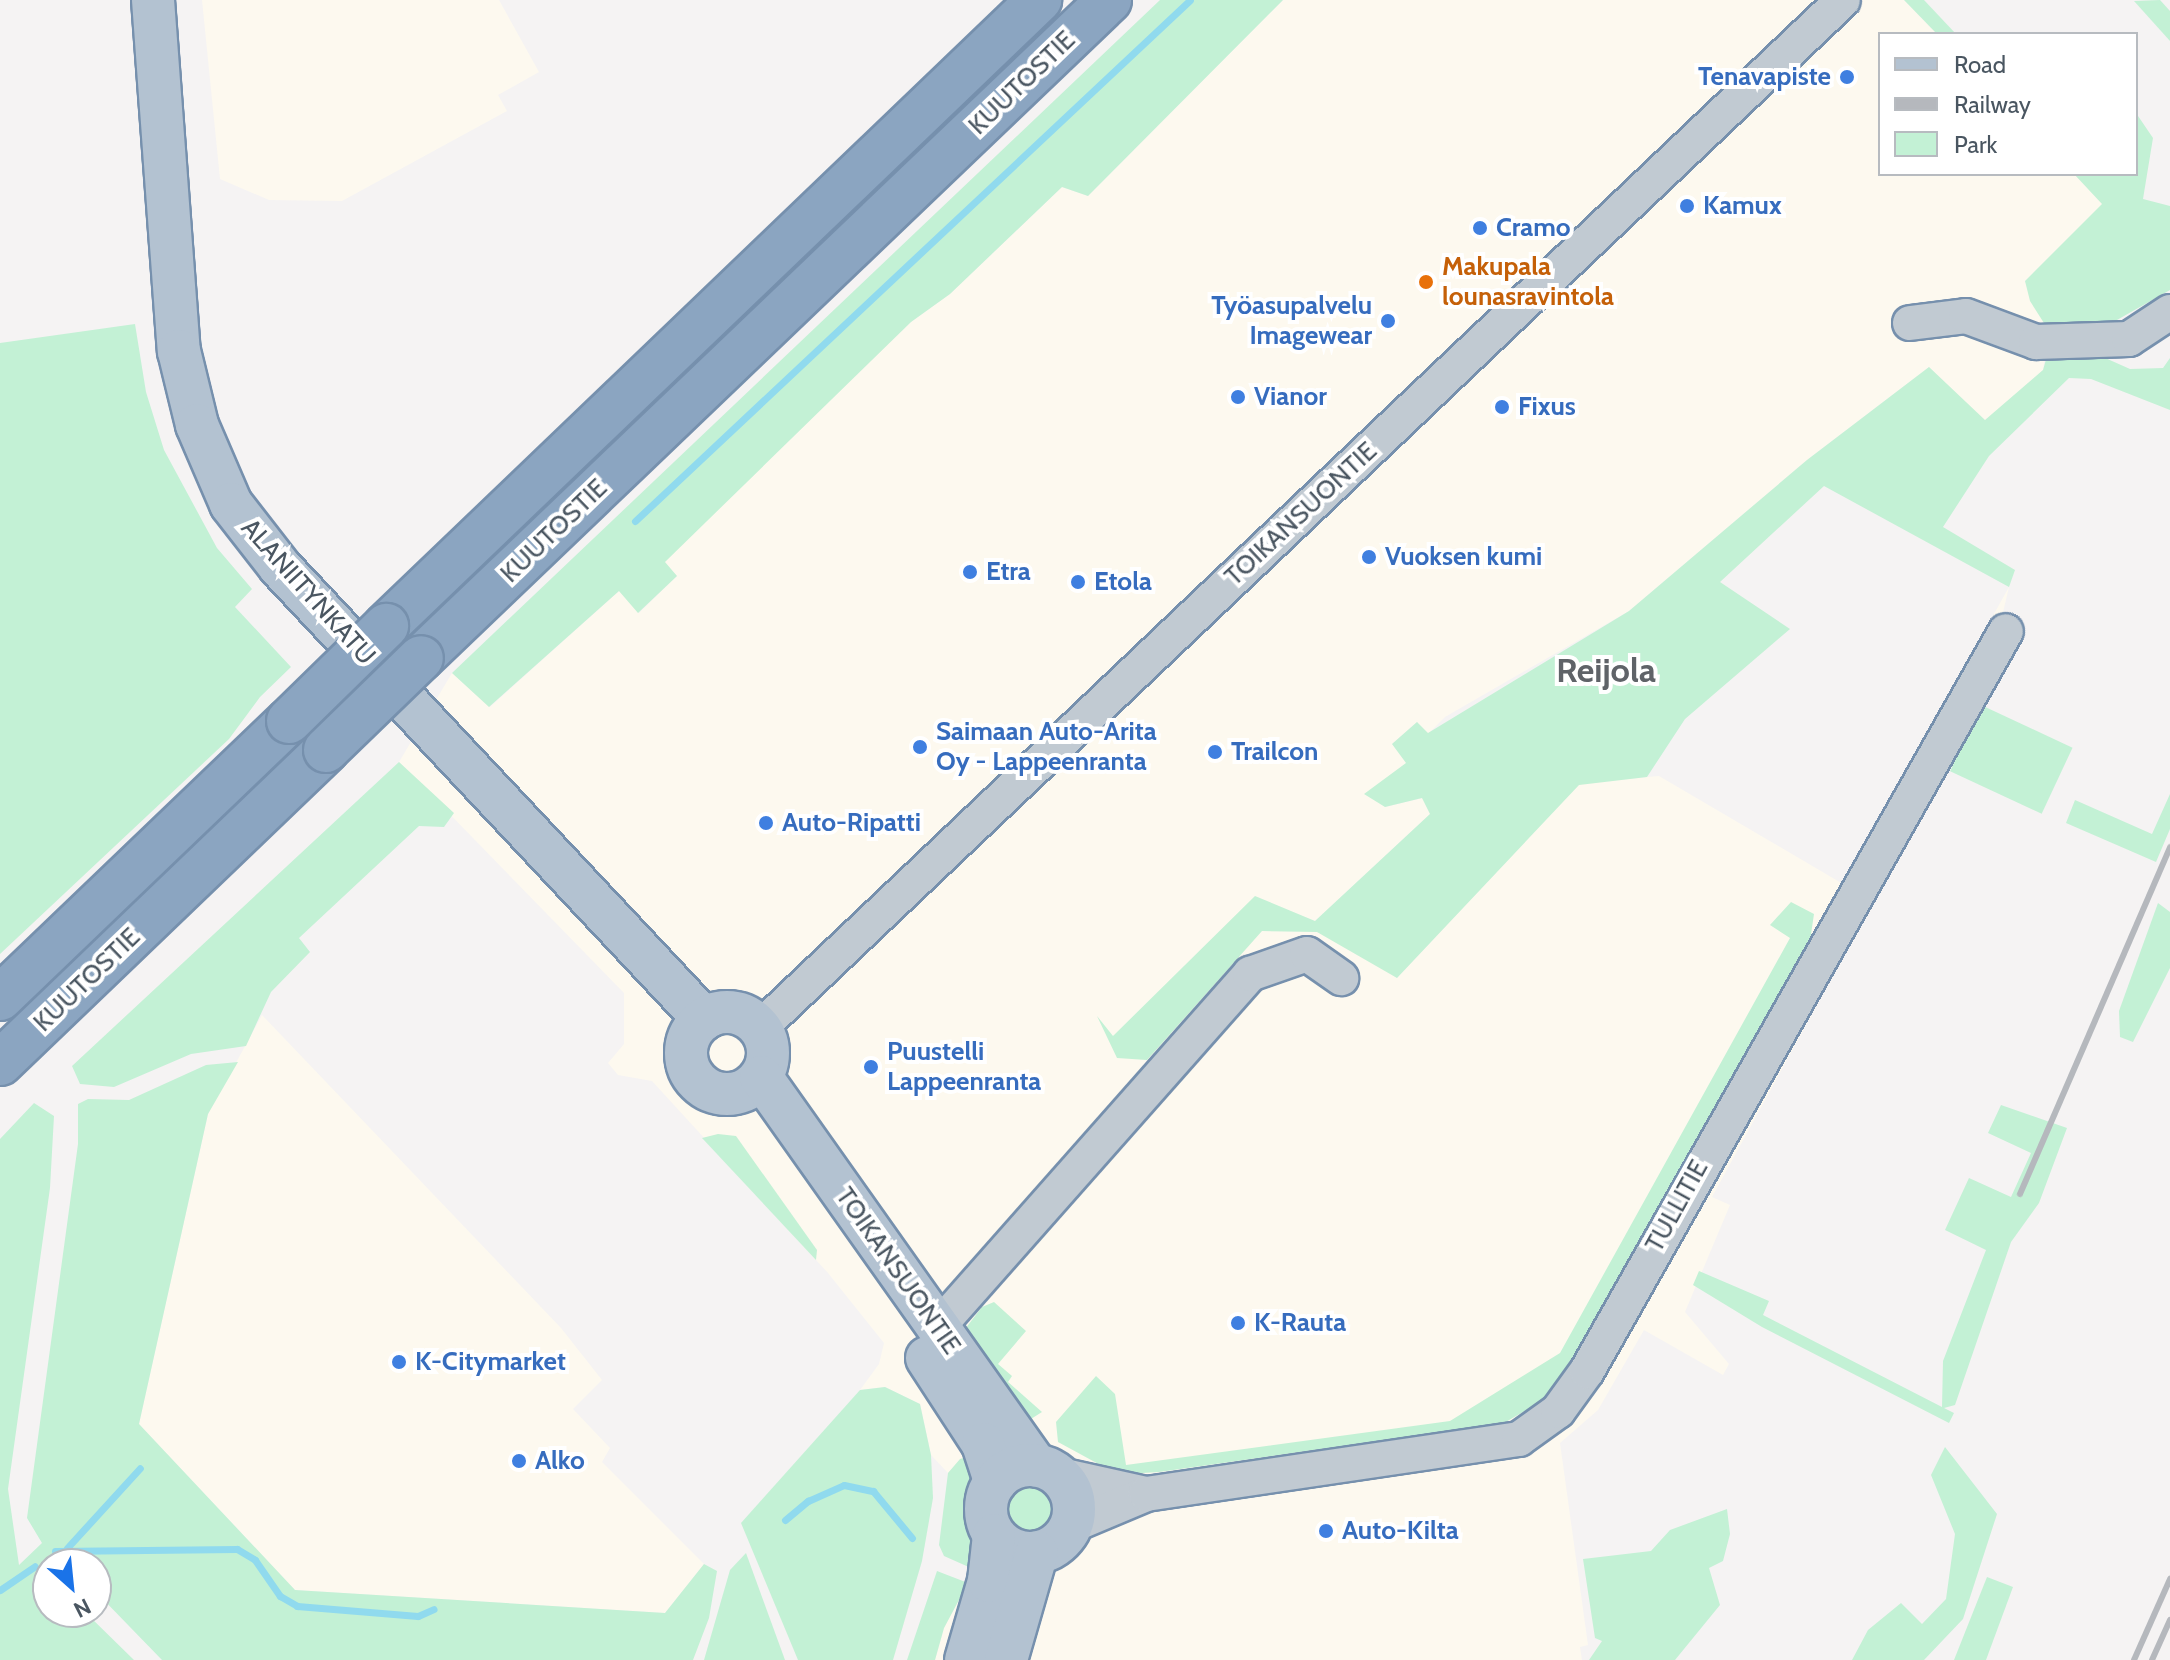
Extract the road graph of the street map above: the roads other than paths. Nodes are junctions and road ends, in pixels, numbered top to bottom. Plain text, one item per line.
1 (153, 0) edge
2 (1039, 0) edge
3 (1109, 0) edge
4 (1843, 0) edge
5 (2170, 312) edge
6 (1910, 323) dead end
7 (2006, 631) dead end
8 (276, 734) junction
9 (311, 764) junction
10 (1341, 978) dead end
11 (0, 980) edge
12 (0, 998) edge
13 (704, 1019) junction
14 (760, 1028) junction
15 (0, 1063) edge
16 (750, 1084) junction
17 (0, 1091) edge
18 (937, 1328) junction
19 (1046, 1469) junction
20 (995, 1482) junction
21 (1146, 1494) junction
22 (1070, 1526) junction
23 (994, 1535) junction
24 (1037, 1552) junction
25 (966, 1660) edge
26 (1006, 1660) edge

1 - 13 main road, ALANIITYNKATU
2 - 8 highway, KUUTOSTIE, bridge
3 - 9 highway, KUUTOSTIE, bridge
4 - 14 street, TOIKANSUONTIE
5 - 6 street
7 - 21 street, TULLITIE
8 - 11 highway
8 - 12 highway, KUUTOSTIE
9 - 15 highway, KUUTOSTIE
9 - 17 highway
10 - 18 street
13 - 14 main road
13 - 16 main road
14 - 16 main road
16 - 18 main road, TOIKANSUONTIE
16 - 20 main road, TOIKANSUONTIE
18 - 19 main road, TOIKANSUONTIE
19 - 20 main road
19 - 21 street, TULLITIE
19 - 22 main road
20 - 23 main road
21 - 22 street, TULLITIE
22 - 24 main road
23 - 24 main road
23 - 25 main road
24 - 26 main road

